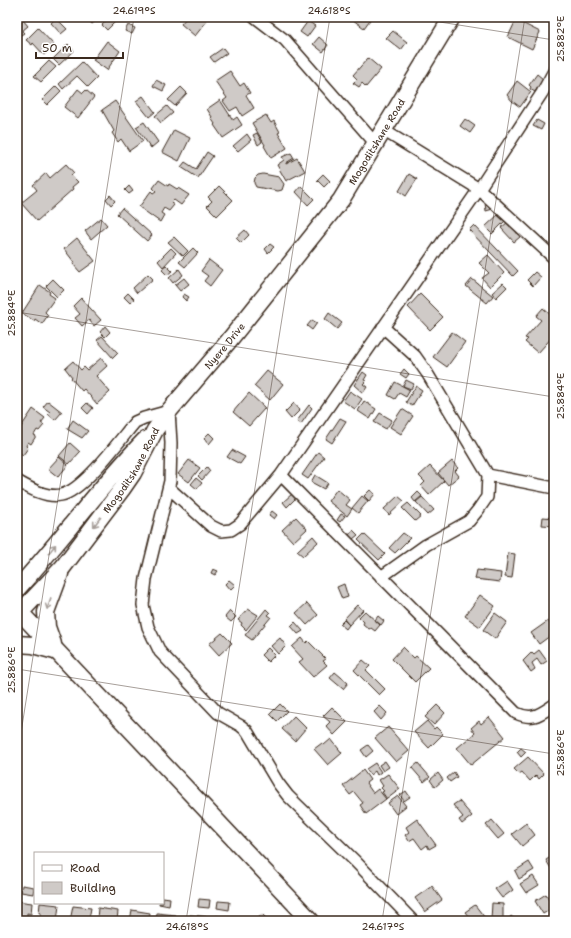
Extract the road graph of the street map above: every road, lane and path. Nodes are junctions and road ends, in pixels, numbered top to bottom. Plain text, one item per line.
1 (255, 17) edge
2 (452, 17) edge
3 (554, 71) edge
4 (379, 136) junction
5 (479, 189) junction
6 (554, 258) edge
7 (293, 261) joint
8 (383, 328) junction
9 (169, 411) junction
10 (155, 430) junction
11 (281, 475) junction
12 (488, 475) junction
13 (17, 481) edge
14 (169, 488) junction
15 (554, 488) edge
16 (63, 567) junction
17 (35, 569) junction
18 (17, 577) edge
19 (381, 577) junction
20 (17, 589) edge
21 (18, 612) edge
22 (17, 644) edge
23 (55, 651) junction
24 (554, 705) edge
25 (311, 921) edge
26 (413, 921) edge

1 - 4 street
2 - 4 main road, Mogoditshane Road
3 - 5 street
4 - 5 street
4 - 7 main road, Mogoditshane Road
5 - 6 street
5 - 8 street
7 - 9 main road, Nyere Drive
8 - 11 street
8 - 12 street
9 - 10 main road, Nyere Drive
9 - 13 street
9 - 14 street
10 -> 16 main road, Mogoditshane Road
17 -> 10 main road, Mogoditshane Road
11 - 14 street
11 - 19 street
12 - 15 street
12 - 19 street
14 - 26 street
16 - 21 main road, Mogoditshane Road
16 -> 23 main road
17 - 18 main road
17 - 20 main road, Mogoditshane Road
19 - 24 street
21 - 23 main road
22 - 23 main road
23 - 25 main road

